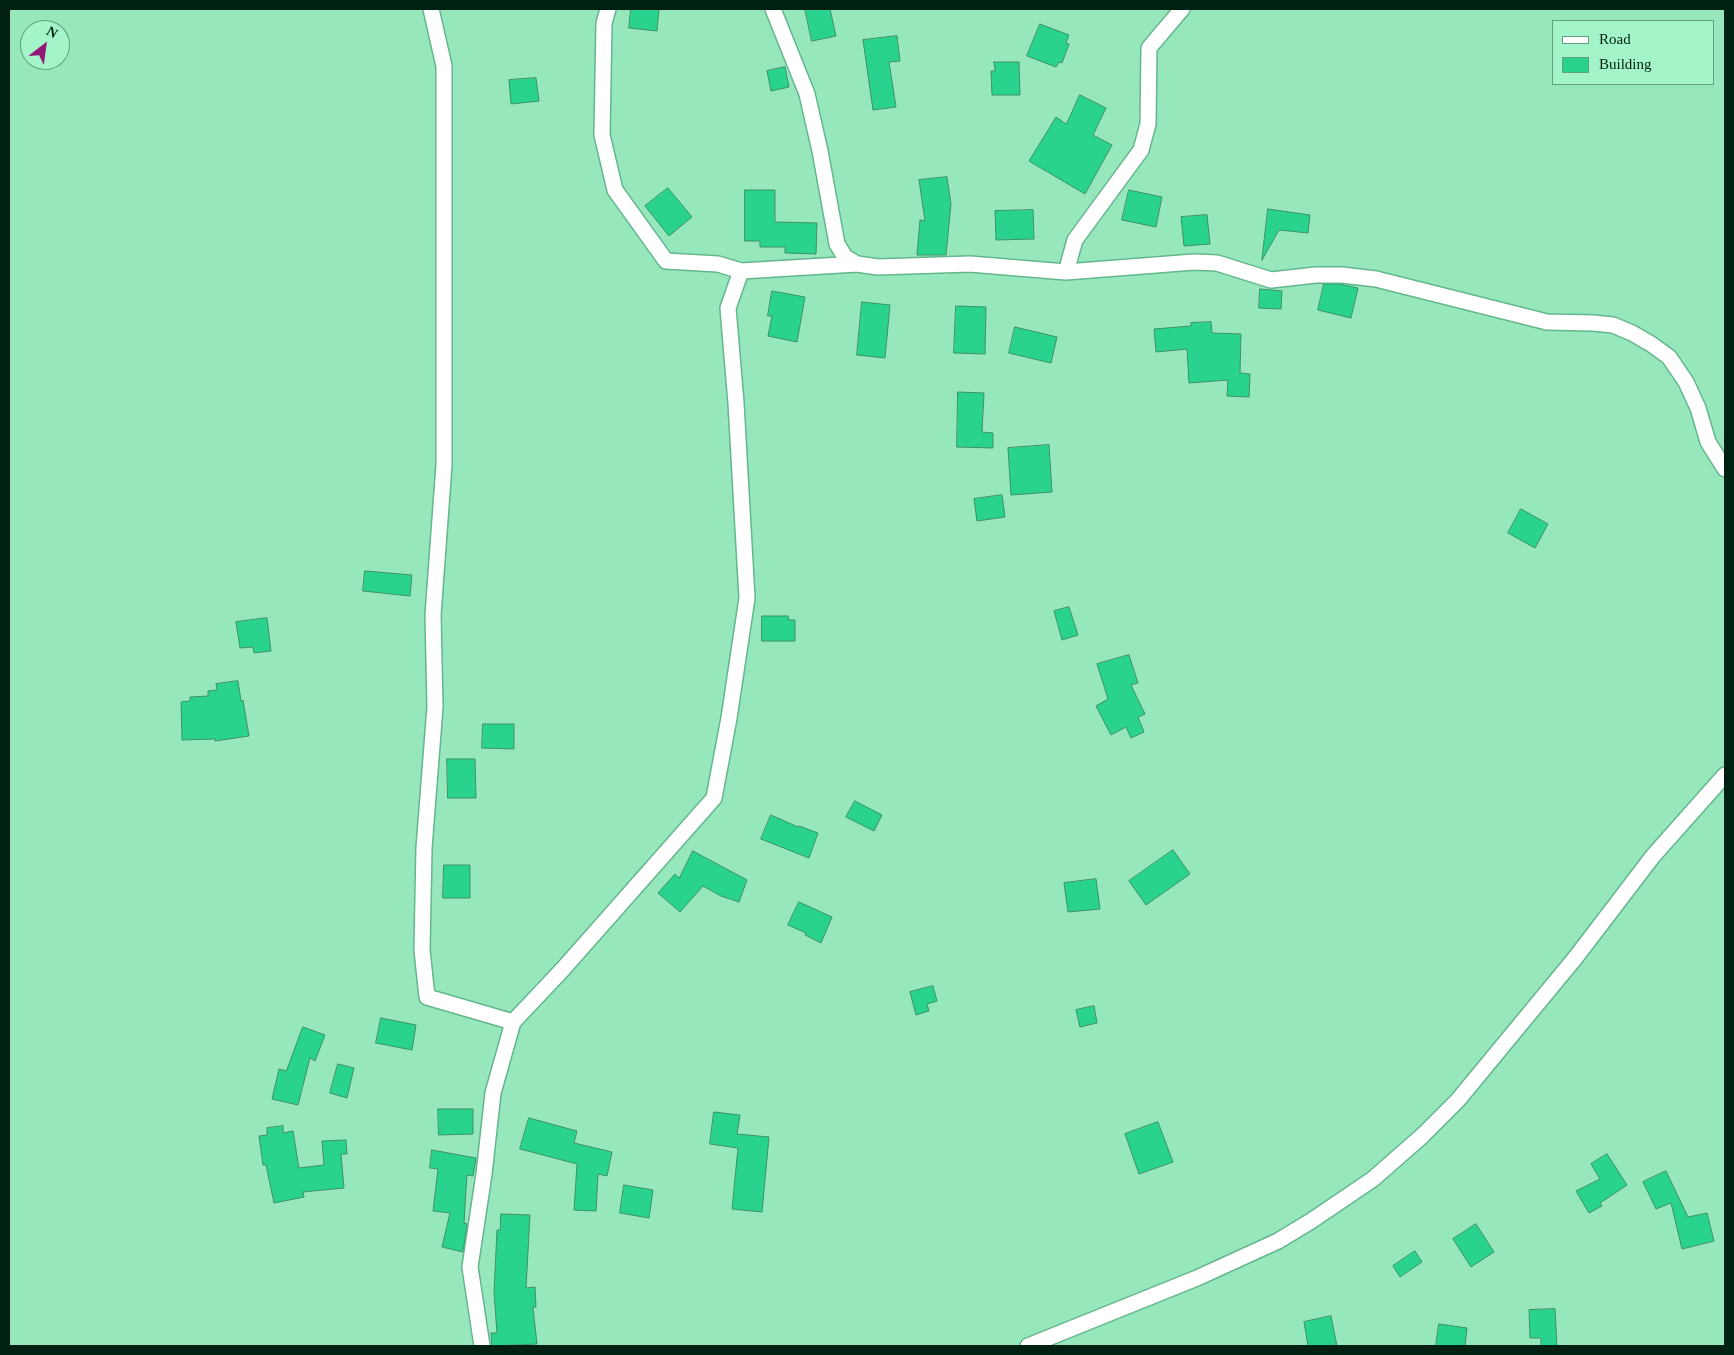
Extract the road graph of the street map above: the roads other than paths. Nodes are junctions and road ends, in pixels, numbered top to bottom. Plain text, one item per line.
1 (431, 9) edge
2 (608, 9) edge
3 (773, 9) edge
4 (1182, 9) edge
5 (857, 264) junction
6 (741, 271) junction
7 (1066, 272) junction
8 (1725, 469) edge
9 (1725, 776) edge
10 (513, 1022) junction
11 (482, 1346) edge
12 (1028, 1346) edge

1 - 10 street
2 - 6 street
3 - 5 street
4 - 7 street
5 - 6 street
5 - 7 street
6 - 10 street
7 - 8 street
9 - 12 street
10 - 11 street

